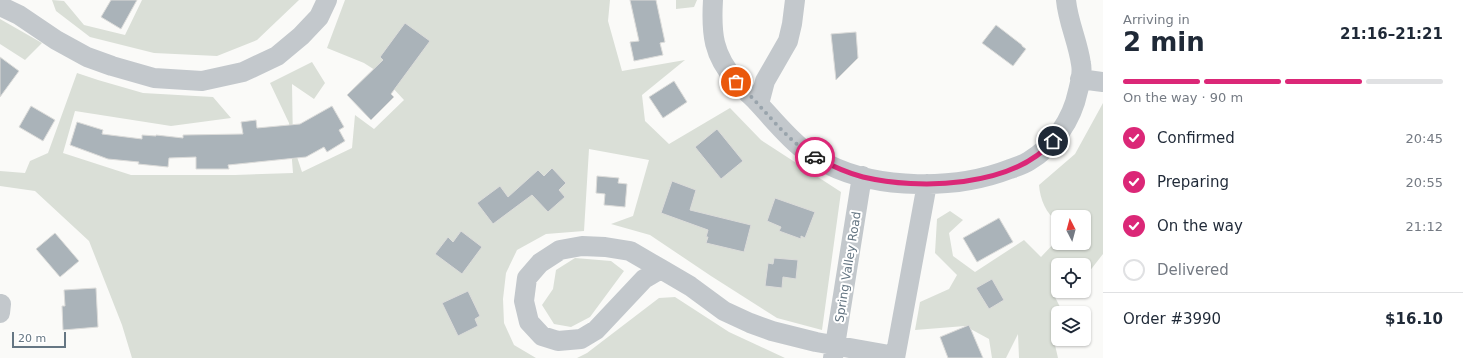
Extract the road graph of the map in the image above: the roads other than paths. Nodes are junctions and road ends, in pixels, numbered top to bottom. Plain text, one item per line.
1 (327, 0) edge
2 (713, 0) edge
3 (795, 0) edge
4 (1066, 0) edge
5 (0, 6) edge
6 (23, 8) edge
7 (1080, 79) junction
8 (1103, 82) edge
9 (759, 104) junction
10 (862, 176) junction
11 (927, 184) junction
12 (661, 269) junction
13 (834, 351) edge
14 (895, 357) edge

1 - 6 street
2 - 9 street
3 - 9 street
4 - 7 street
5 - 6 street
7 - 8 street
7 - 11 street
9 - 10 street
10 - 11 street
10 - 13 street, Spring Valley Road
11 - 14 street
12 - 12 street
12 - 13 street
13 - 14 street

